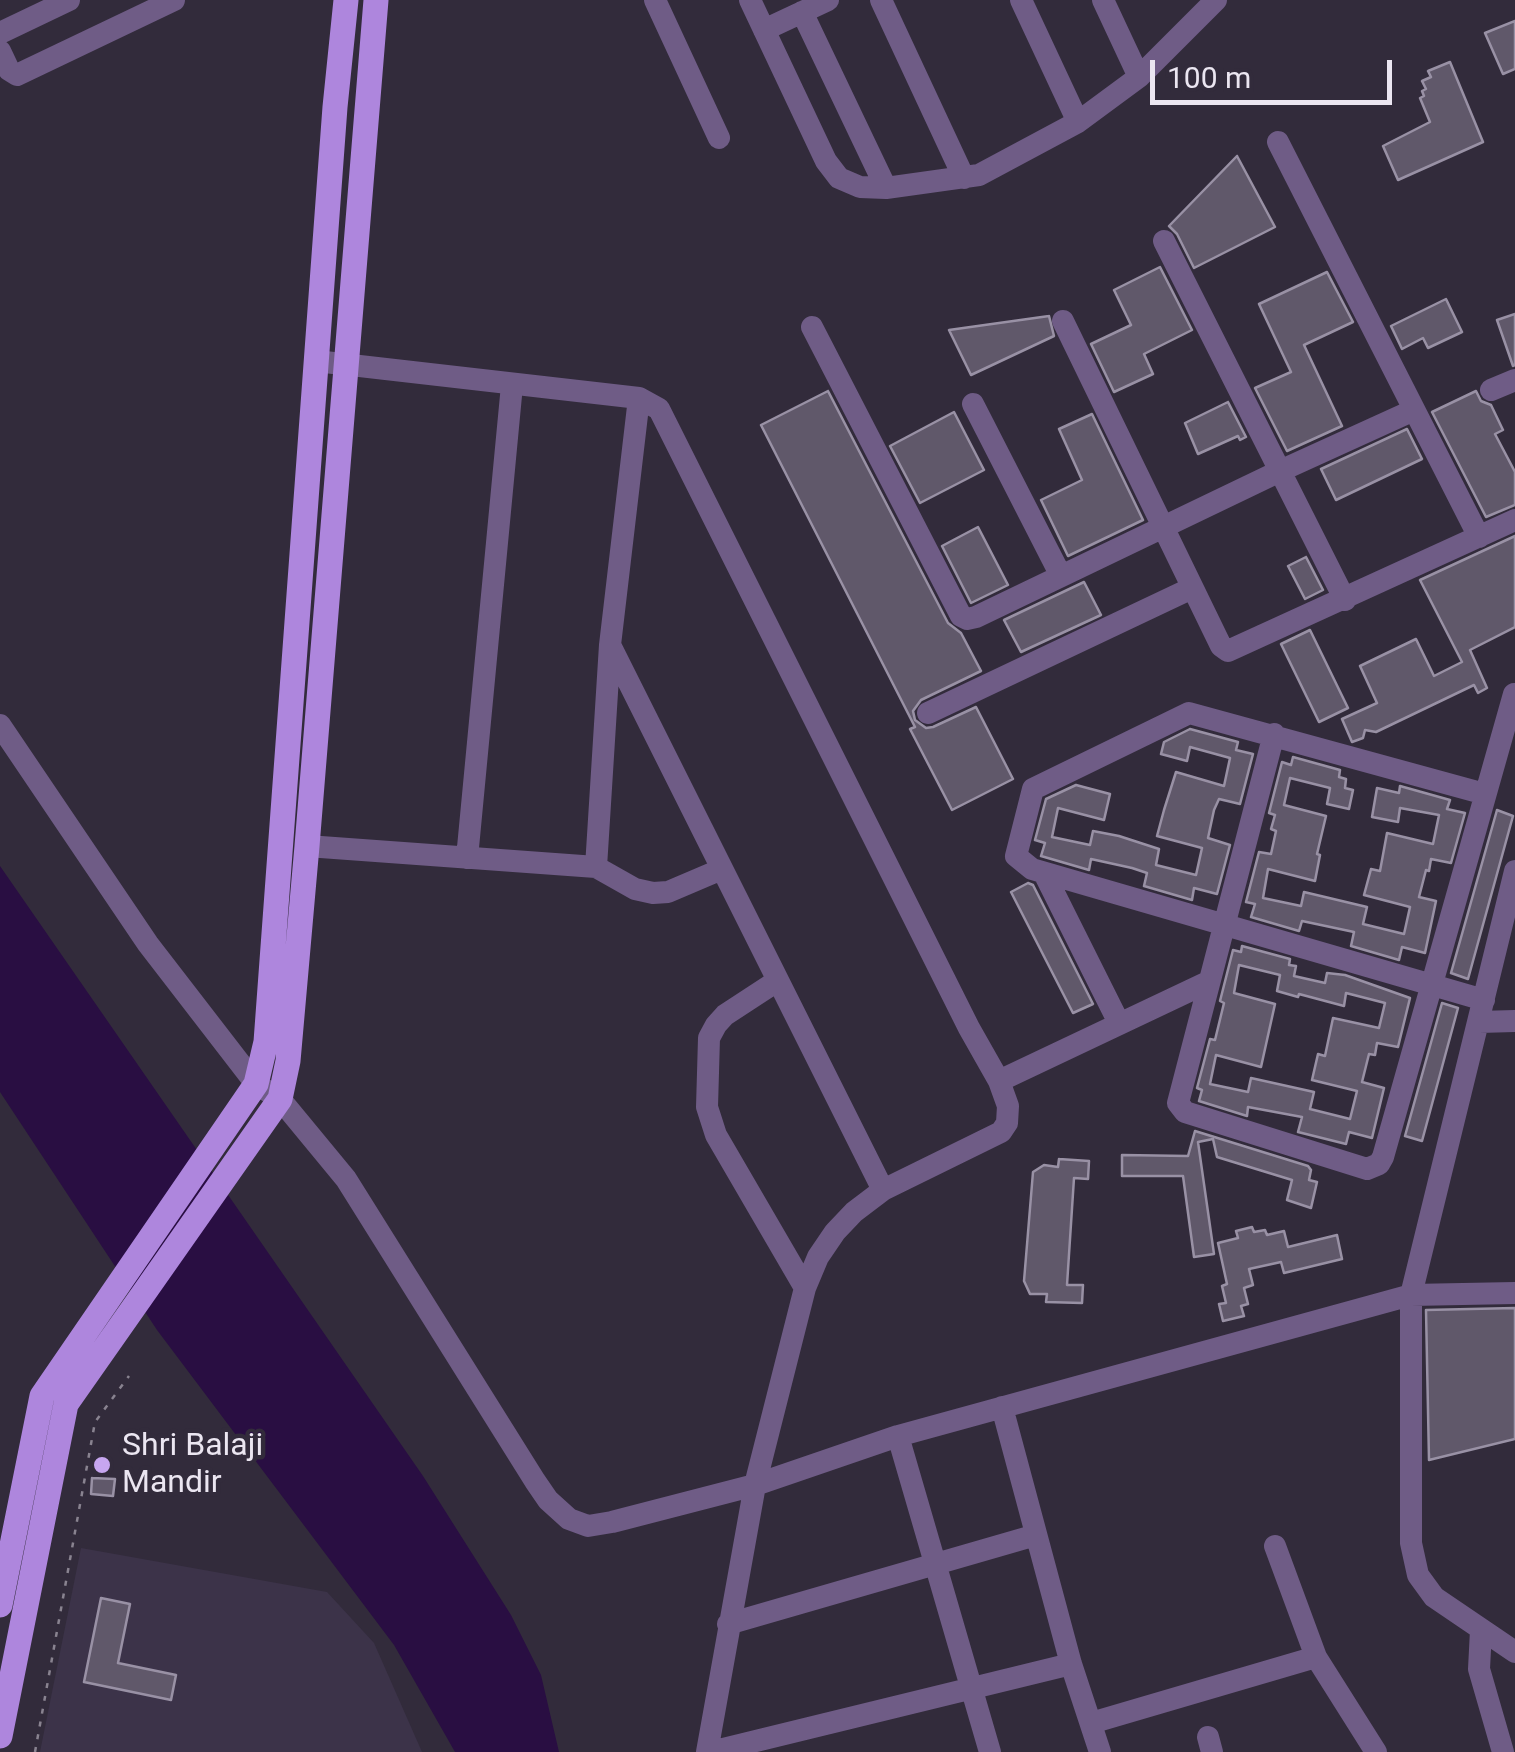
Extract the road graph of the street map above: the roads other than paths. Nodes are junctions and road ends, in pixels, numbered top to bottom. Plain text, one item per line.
1 (69, 0) edge
2 (174, 0) edge
3 (346, 0) edge
4 (376, 0) edge
5 (655, 0) edge
6 (750, 0) edge
7 (828, 0) edge
8 (881, 0) edge
9 (1021, 0) edge
10 (1103, 0) edge
11 (1216, 0) edge
12 (802, 12) junction
13 (764, 30) junction
14 (0, 34) edge
15 (0, 51) edge
16 (1139, 77) junction
17 (1078, 122) junction
18 (720, 138) dead end
19 (1278, 142) dead end
20 (964, 178) junction
21 (886, 188) junction
22 (1164, 241) dead end
23 (1063, 321) dead end
24 (812, 327) dead end
25 (316, 361) junction
26 (346, 367) junction
27 (1515, 380) edge
28 (512, 385) junction
29 (1491, 390) dead end
30 (639, 398) junction
31 (973, 404) dead end
32 (1414, 410) junction
33 (1280, 471) junction
34 (1515, 520) edge
35 (1163, 528) junction
36 (1479, 537) junction
37 (1061, 576) junction
38 (1192, 588) junction
39 (1345, 600) junction
40 (610, 645) junction
41 (1514, 694) edge
42 (928, 714) dead end
43 (0, 725) edge
44 (1274, 734) junction
45 (1485, 794) junction
46 (307, 846) junction
47 (468, 858) junction
48 (596, 866) junction
49 (722, 869) junction
50 (1515, 871) edge
51 (1044, 872) junction
52 (1223, 924) junction
53 (778, 981) junction
54 (1208, 982) junction
55 (1430, 984) junction
56 (1482, 1011) junction
57 (1515, 1022) edge
58 (1119, 1023) junction
59 (1000, 1081) junction
60 (256, 1084) junction
61 (280, 1099) junction
62 (883, 1190) junction
63 (805, 1288) junction
64 (1515, 1293) edge
65 (1411, 1294) junction
66 (1002, 1407) junction
67 (898, 1436) junction
68 (755, 1485) junction
69 (1036, 1536) junction
70 (17, 1539) edge
71 (1275, 1546) dead end
72 (936, 1565) junction
73 (0, 1606) edge
74 (728, 1624) junction
75 (1481, 1630) junction
76 (1515, 1652) edge
77 (1316, 1657) junction
78 (1072, 1664) junction
79 (972, 1688) junction
80 (1091, 1723) junction
81 (0, 1736) edge
82 (709, 1752) edge
83 (990, 1752) edge
84 (1100, 1752) edge
85 (1376, 1752) edge
86 (1503, 1752) edge

1 - 14 street
2 - 15 street
3 - 25 main road
4 - 26 main road
5 - 18 street
6 - 13 street
7 - 12 street
8 - 20 street
9 - 17 street
10 - 16 street
11 - 16 street
12 - 13 street
12 - 21 street
13 - 21 street
16 - 17 street
17 - 20 street
19 - 32 street
20 - 21 street
22 - 33 street
23 - 35 street
24 - 37 street
25 - 26 street
25 - 60 main road
26 - 28 street
26 - 46 main road
27 - 29 street
28 - 30 street
28 - 47 street
30 - 40 street
30 - 59 street
31 - 37 street
32 - 33 street
32 - 36 street
33 - 35 street
33 - 39 street
34 - 36 street
35 - 37 street
35 - 38 street
36 - 39 street
38 - 39 street
38 - 42 street
40 - 48 street
40 - 49 street
41 - 45 street
43 - 60 street
44 - 45 street
44 - 51 street
44 - 52 street
45 - 55 street
46 - 47 street
46 - 61 main road
47 - 48 street
48 - 49 street
49 - 53 street
50 - 56 street
51 - 52 street
51 - 58 street
52 - 54 street
52 - 55 street
53 - 62 street
53 - 63 street
54 - 55 street
54 - 58 street
55 - 56 street
56 - 57 street
56 - 65 street
58 - 59 street
59 - 62 street
60 - 61 street
60 - 70 main road
61 - 68 street
61 - 70 main road
62 - 63 street
63 - 68 street
64 - 65 street
65 - 66 street
65 - 75 street
66 - 67 street
66 - 69 street
67 - 68 street
67 - 72 street
68 - 74 street
69 - 72 street
69 - 78 street
70 - 73 main road
70 - 81 main road
71 - 77 street
72 - 74 street
72 - 79 street
74 - 82 street
75 - 76 street
75 - 86 street
77 - 80 street
77 - 85 street
78 - 79 street
78 - 80 street
79 - 82 street
79 - 83 street
80 - 84 street

